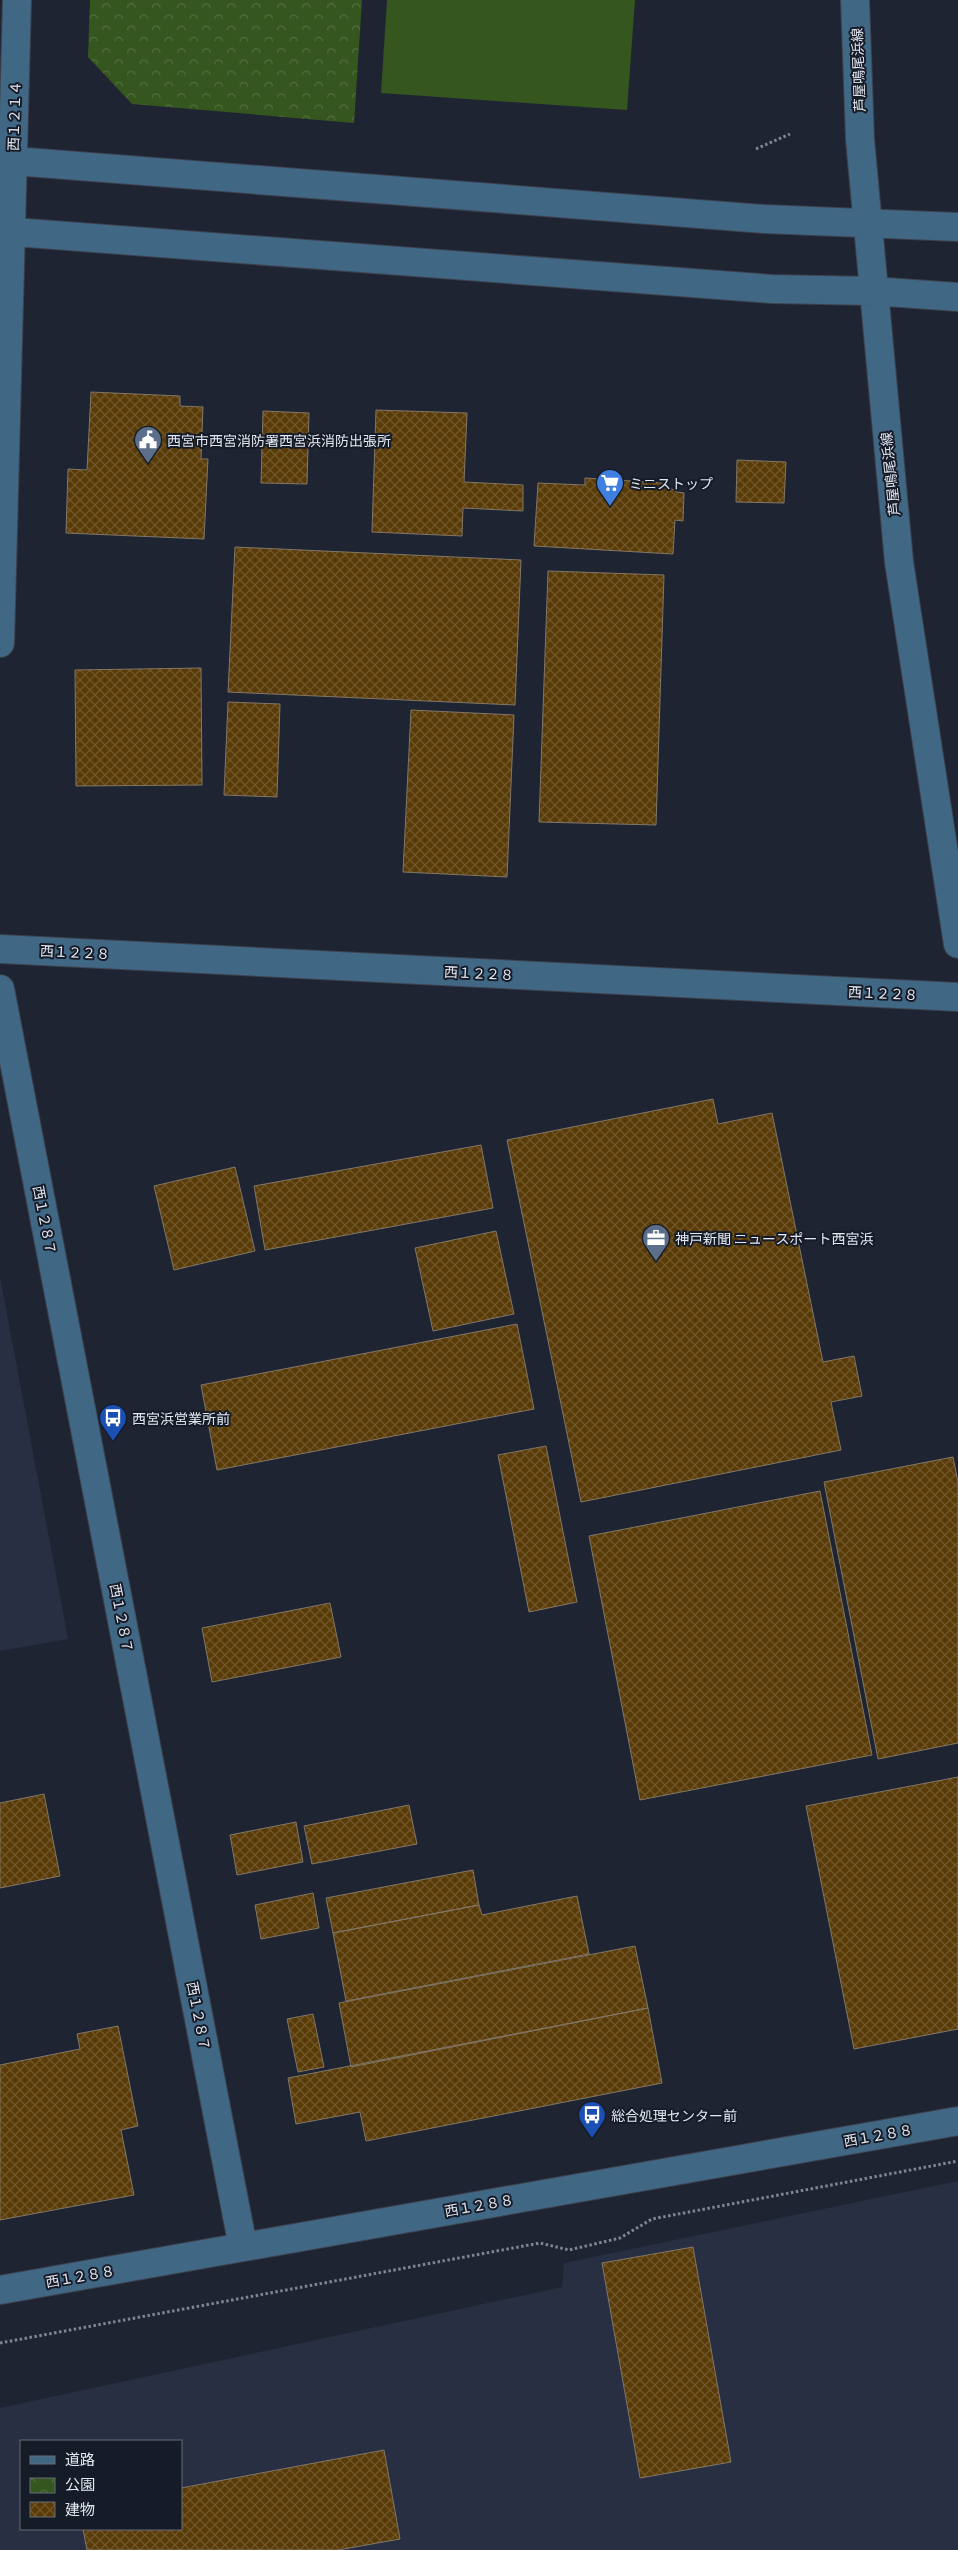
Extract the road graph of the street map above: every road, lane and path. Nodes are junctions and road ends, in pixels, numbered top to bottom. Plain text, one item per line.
1 (17, 0) edge
2 (855, 0) edge
3 (790, 134) dead end
4 (756, 149) dead end
5 (6, 160) edge
6 (867, 223) junction
7 (958, 227) edge
8 (5, 231) edge
9 (872, 291) junction
10 (958, 297) edge
11 (0, 643) edge
12 (958, 944) edge
13 (0, 949) edge
14 (0, 989) edge
15 (958, 997) edge
16 (958, 2121) edge
17 (958, 2161) edge
18 (243, 2247) junction
19 (0, 2290) edge
20 (0, 2344) edge

1 - 5 street, 西１２１４
2 - 6 street, 芦屋鳴尾浜線
3 - 4 path
5 - 6 street
5 - 8 street, 西１２１４
6 - 7 street
6 - 9 street, 芦屋鳴尾浜線
8 - 9 street
8 - 11 street, 西１２１４
9 - 10 street
9 - 12 street, 芦屋鳴尾浜線
13 - 15 street, 西１２２８
14 - 18 street, 西１２８７
16 - 18 street, 西１２８８
17 - 20 path
18 - 19 street, 西１２８８

